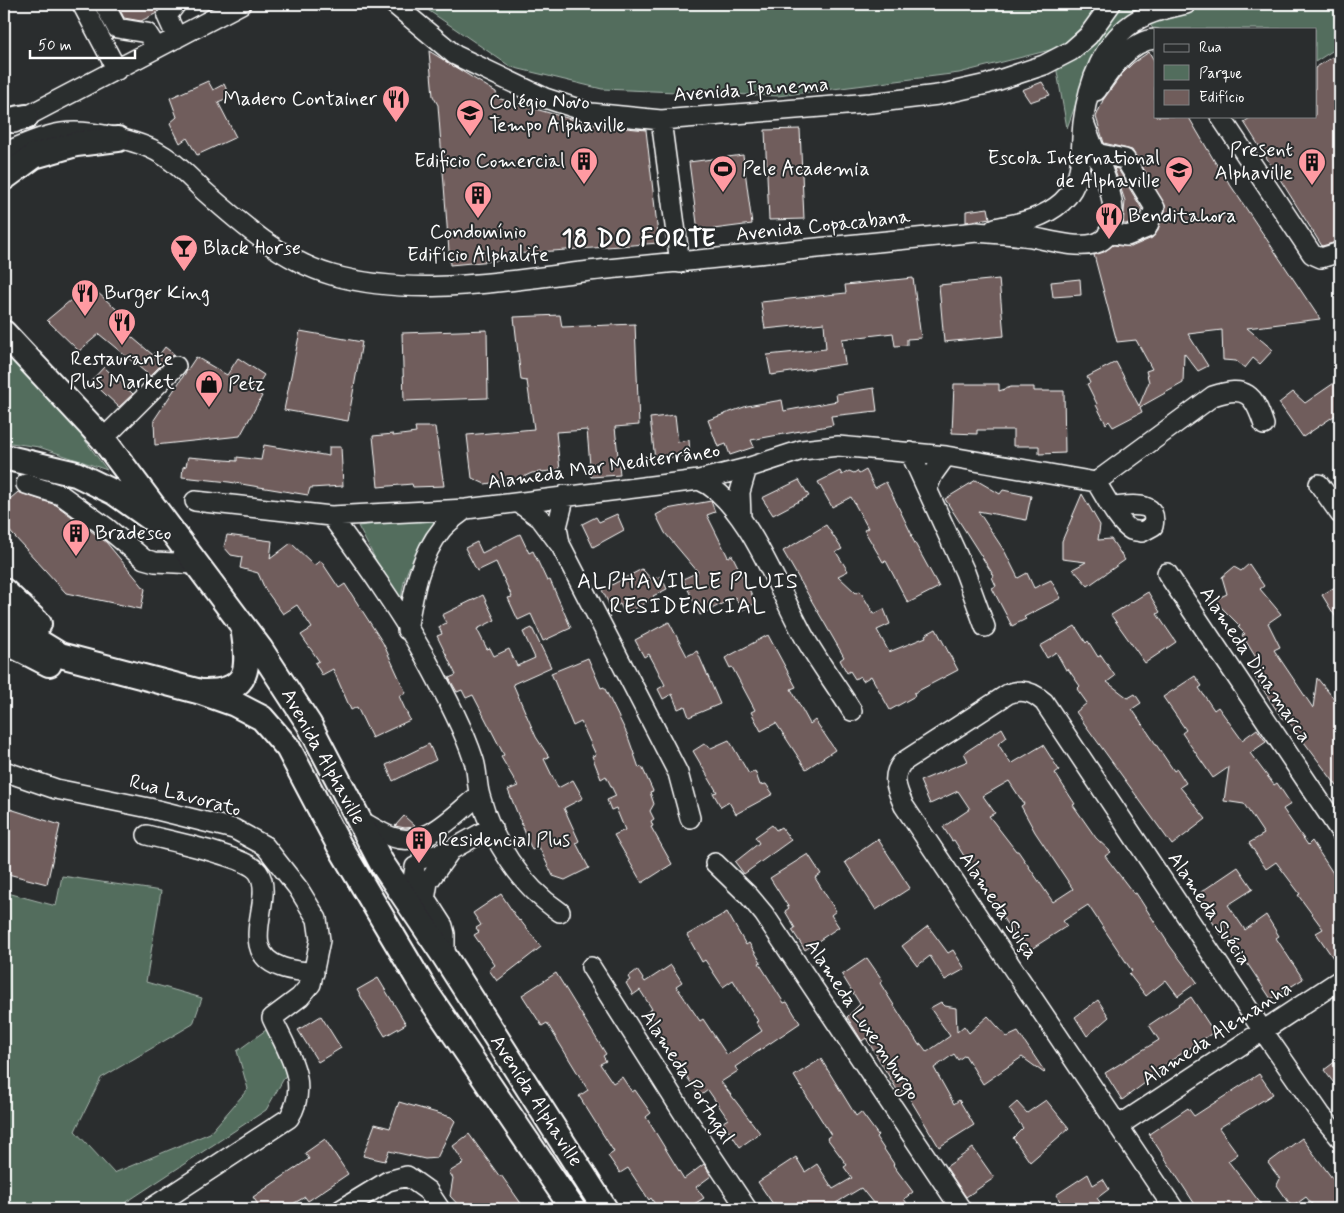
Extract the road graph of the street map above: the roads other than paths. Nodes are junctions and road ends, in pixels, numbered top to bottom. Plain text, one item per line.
1 (82, 4) edge
2 (104, 4) edge
3 (176, 4) edge
4 (241, 4) edge
5 (394, 4) edge
6 (1111, 4) edge
7 (1186, 4) edge
8 (177, 38) junction
9 (1154, 39) edge
10 (156, 47) junction
11 (117, 70) junction
12 (1085, 113) junction
13 (1221, 118) edge
14 (15, 119) edge
15 (661, 120) junction
16 (4, 128) edge
17 (118, 139) junction
18 (4, 153) edge
19 (1095, 153) junction
20 (4, 178) edge
21 (977, 232) junction
22 (1108, 233) junction
23 (1340, 252) edge
24 (680, 263) junction
25 (4, 332) edge
26 (176, 366) dead end
27 (1264, 425) dead end
28 (103, 439) junction
29 (910, 452) junction
30 (946, 456) junction
31 (4, 457) edge
32 (747, 468) junction
33 (699, 480) junction
34 (1096, 482) junction
35 (26, 484) dead end
36 (1319, 484) dead end
37 (927, 489) junction
38 (565, 495) junction
39 (195, 501) dead end
40 (519, 503) junction
41 (1112, 507) dead end
42 (466, 509) junction
43 (1340, 514) edge
44 (331, 516) junction
45 (742, 518) junction
46 (172, 533) junction
47 (561, 546) junction
48 (195, 564) junction
49 (1167, 573) dead end
50 (4, 591) edge
51 (4, 615) edge
52 (243, 627) junction
53 (985, 627) dead end
54 (407, 630) junction
55 (4, 636) edge
56 (81, 661) junction
57 (143, 677) junction
58 (201, 692) junction
59 (1044, 702) joint
60 (852, 711) dead end
61 (4, 771) edge
62 (479, 795) junction
63 (690, 818) dead end
64 (358, 819) junction
65 (444, 823) junction
66 (492, 827) junction
67 (1340, 831) edge
68 (147, 835) dead end
69 (454, 848) junction
70 (715, 863) dead end
71 (426, 900) junction
72 (560, 912) dead end
73 (445, 957) junction
74 (591, 967) dead end
75 (412, 970) junction
76 (314, 973) junction
77 (1340, 980) edge
78 (1263, 1031) junction
79 (1118, 1126) junction
80 (1340, 1138) edge
81 (150, 1209) edge
82 (342, 1209) edge
83 (440, 1209) edge
84 (573, 1209) edge
85 (605, 1209) edge
86 (747, 1209) edge
87 (961, 1209) edge
88 (1174, 1209) edge

1 - 11 street
2 - 10 street
3 - 8 street
4 - 8 street
5 - 15 street, Avenida Ipanema
6 - 15 street, Avenida Ipanema
7 - 12 street, Avenida Copacabana
8 - 10 street
9 - 12 street
10 - 11 street
11 - 14 street
12 - 19 street
12 - 21 street, Avenida Copacabana
13 - 23 street
14 - 16 street
15 - 24 street
17 - 18 street, Avenida Copacabana
17 - 20 main road
17 - 24 street, Avenida Copacabana
19 - 22 street
19 - 22 street
21 - 22 street, Avenida Copacabana
21 - 24 street, Avenida Copacabana
25 - 28 main road, Avenida Alphaville
26 - 28 street
27 - 34 street
28 - 46 main road, Avenida Alphaville
29 - 30 street, Alameda Mar Mediterrâneo
29 - 32 street, Alameda Mar Mediterrâneo
29 - 37 street
30 - 34 street, Alameda Mar Mediterrâneo
30 - 37 street
31 - 46 main road
32 - 33 street, Alameda Mar Mediterrâneo
32 - 45 street
33 - 38 street, Alameda Mar Mediterrâneo
33 - 45 street
34 - 41 street
35 - 48 street
36 - 43 street
37 - 53 street
38 - 40 street, Alameda Mar Mediterrâneo
38 - 47 street
39 - 44 street, Alameda Mar Mediterrâneo
40 - 42 street, Alameda Mar Mediterrâneo
40 - 47 street
42 - 44 street, Alameda Mar Mediterrâneo
42 - 54 street
44 - 54 street
45 - 60 street
46 - 48 main road, Avenida Alphaville
47 - 63 street
48 - 52 main road, Avenida Alphaville
49 - 67 street, Alameda Dinamarca
50 - 56 main road
51 - 56 main road, Avenida Alphaville
52 - 58 main road
52 - 64 main road, Avenida Alphaville
54 - 62 street
55 - 57 main road
56 - 57 main road, Avenida Alphaville
57 - 58 main road, Avenida Alphaville
58 - 75 main road, Avenida Alphaville
59 - 78 street, Alameda Suécia
59 - 79 street, Alameda Suíça
61 - 76 street, Rua Lavorato
62 - 65 street
62 - 66 street
64 - 65 street
64 - 73 main road, Avenida Alphaville
65 - 69 street
66 - 69 street
66 - 72 street
68 - 76 street
69 - 71 street
69 - 71 street
70 - 87 street, Alameda Luxemburgo
71 - 73 street
73 - 75 main road
73 - 85 main road, Avenida Alphaville
74 - 86 street, Alameda Portugal
75 - 84 main road, Avenida Alphaville
76 - 81 street, Rua Lavorato
77 - 78 street, Alameda Alemanha
78 - 79 street, Alameda Alemanha
78 - 80 street, Alameda Suécia
79 - 88 street, Alameda Suíça
82 - 83 street

